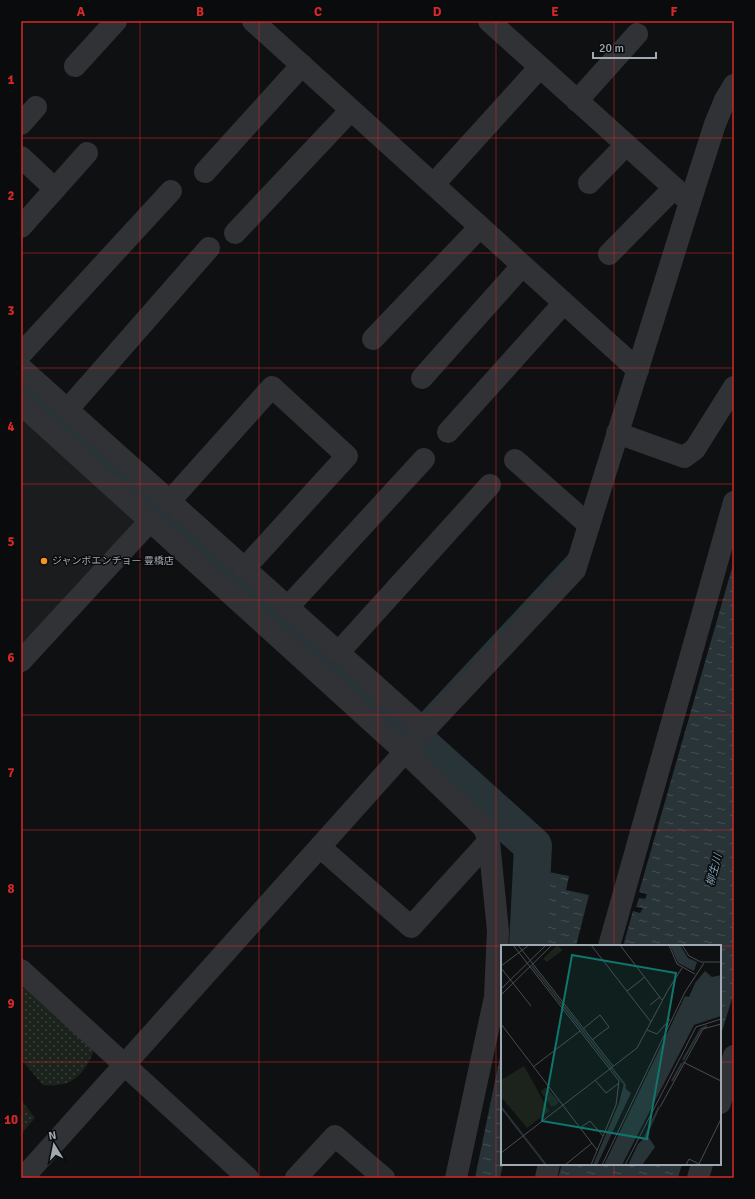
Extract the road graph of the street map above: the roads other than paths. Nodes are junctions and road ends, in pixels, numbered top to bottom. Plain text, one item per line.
1 (116, 21) edge
2 (253, 21) edge
3 (501, 27) edge
4 (637, 34) dead end
5 (302, 65) junction
6 (75, 66) dead end
7 (540, 67) junction
8 (734, 84) edge
9 (578, 100) junction
10 (36, 107) dead end
11 (351, 110) junction
12 (21, 124) edge
13 (626, 144) junction
14 (87, 153) dead end
15 (21, 157) edge
16 (205, 172) dead end
17 (589, 183) dead end
18 (434, 184) junction
19 (55, 189) junction
20 (171, 190) dead end
21 (679, 193) junction
22 (21, 227) edge
23 (480, 227) junction
24 (235, 233) dead end
25 (209, 248) dead end
26 (609, 254) dead end
27 (522, 266) junction
28 (563, 304) junction
29 (374, 339) dead end
30 (21, 354) edge
31 (21, 368) edge
32 (638, 370) junction
33 (422, 378) dead end
34 (734, 387) edge
35 (21, 404) edge
36 (68, 409) junction
37 (448, 432) dead end
38 (617, 433) junction
39 (424, 459) dead end
40 (515, 460) dead end
41 (490, 485) dead end
42 (169, 502) junction
43 (734, 502) edge
44 (150, 521) junction
45 (588, 524) junction
46 (244, 569) junction
47 (287, 608) junction
48 (338, 653) junction
49 (21, 661) edge
50 (417, 739) junction
51 (489, 841) junction
52 (320, 847) junction
53 (609, 945) edge
54 (21, 970) edge
55 (734, 1056) edge
56 (125, 1065) junction
57 (721, 1100) edge
58 (550, 1165) edge
59 (702, 1165) edge
60 (23, 1178) edge
61 (248, 1178) edge
62 (296, 1178) edge
63 (384, 1178) edge
64 (456, 1178) edge
65 (546, 1178) edge
66 (698, 1178) edge

1 - 6 street
2 - 5 street
3 - 7 street
4 - 9 street
5 - 11 street
5 - 16 street
7 - 9 street
7 - 18 street
8 - 21 street
9 - 13 street
10 - 12 street
11 - 18 street
11 - 24 street
13 - 17 street
13 - 21 street
14 - 19 street
15 - 19 street
18 - 23 street
19 - 22 street
20 - 30 street
21 - 26 street
21 - 32 street
23 - 27 street
23 - 29 street
25 - 36 street
27 - 28 street
27 - 33 street
28 - 32 street
28 - 37 street
31 - 36 street
32 - 38 street
34 - 38 street
35 - 44 street
36 - 42 street
38 - 45 street
39 - 47 street
40 - 45 street
41 - 48 street
42 - 46 street
42 - 46 street
43 - 53 street
44 - 49 street
44 - 50 street
45 - 50 street
46 - 47 street
47 - 48 street
48 - 50 street
50 - 51 street
50 - 52 street
51 - 52 street
51 - 64 street
52 - 56 street
54 - 56 street
55 - 57 street
56 - 60 street
56 - 61 street
58 - 65 street
59 - 66 street
62 - 63 street

